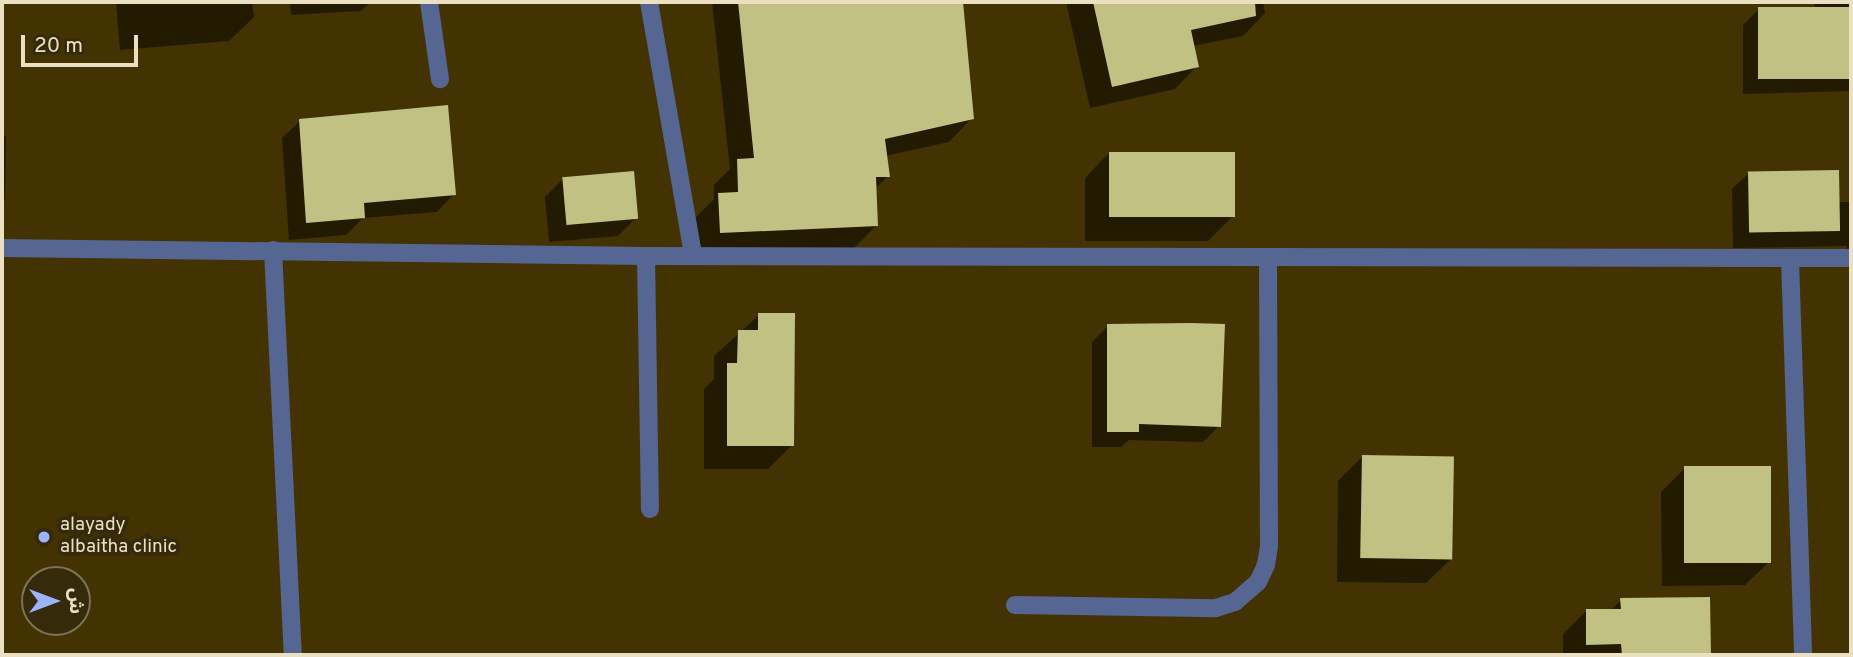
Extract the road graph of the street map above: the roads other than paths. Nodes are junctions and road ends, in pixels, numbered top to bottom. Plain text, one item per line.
1 (429, 2) edge
2 (649, 2) edge
3 (440, 79) dead end
4 (2, 248) edge
5 (273, 250) junction
6 (693, 255) junction
7 (646, 256) junction
8 (1268, 258) junction
9 (1851, 258) edge
10 (1790, 260) junction
11 (650, 509) dead end
12 (1015, 606) dead end
13 (293, 655) edge
14 (1803, 655) edge

1 - 3 street
2 - 6 street
4 - 5 street
5 - 7 street
5 - 13 street
6 - 7 street
6 - 8 street
7 - 11 street
8 - 10 street
8 - 12 street
9 - 10 street
10 - 14 street

